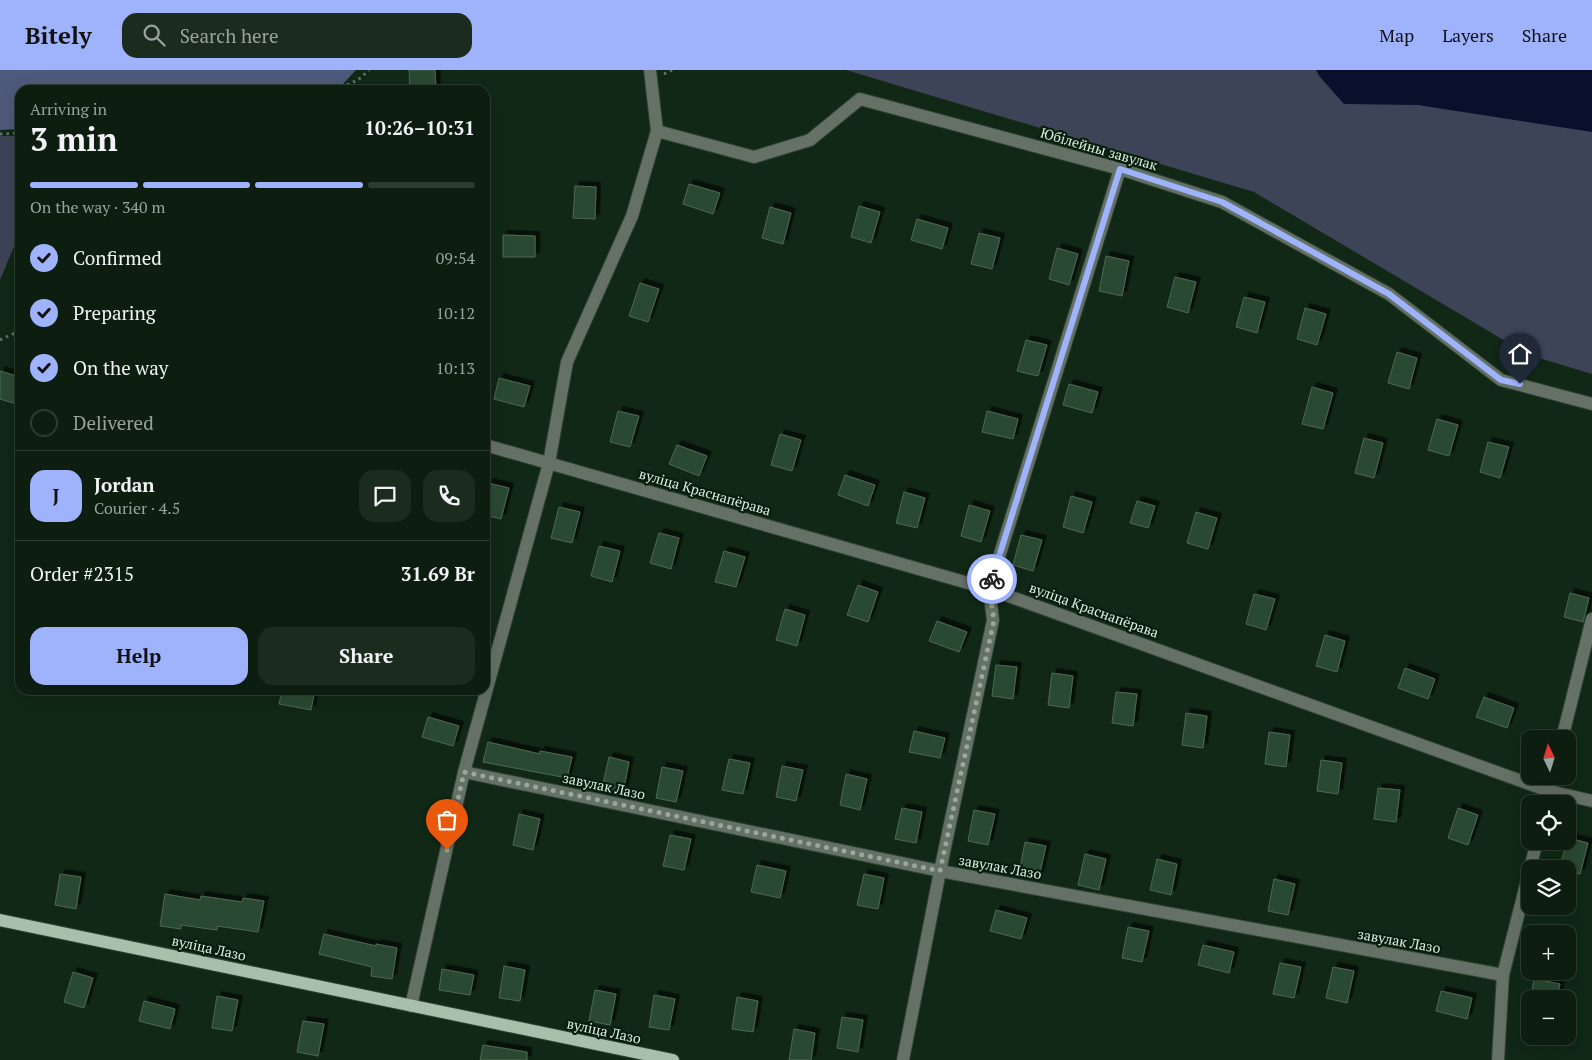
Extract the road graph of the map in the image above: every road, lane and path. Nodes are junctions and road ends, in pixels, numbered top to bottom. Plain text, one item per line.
1 (369, 70) edge
2 (650, 70) edge
3 (346, 85) edge
4 (658, 132) junction
5 (15, 133) edge
6 (0, 134) edge
7 (1120, 169) junction
8 (15, 333) edge
9 (0, 340) edge
10 (1592, 404) edge
11 (490, 446) edge
12 (548, 463) junction
13 (989, 589) junction
14 (1592, 619) edge
15 (490, 676) edge
16 (485, 695) edge
17 (1564, 730) edge
18 (464, 772) junction
19 (1551, 785) edge
20 (1549, 791) junction
21 (1548, 795) edge
22 (1592, 801) edge
23 (1535, 850) edge
24 (940, 871) junction
25 (0, 920) edge
26 (1504, 975) junction
27 (411, 1006) junction
28 (673, 1060) edge
29 (903, 1060) edge
30 (1498, 1060) edge

1 - 3 path
2 - 4 street
4 - 7 street, Юбілейны завулак
4 - 12 street
5 - 6 path
7 - 10 street, Юбілейны завулак
7 - 13 street
8 - 9 path
11 - 12 street, вуліца Краснапёрава
12 - 13 street, вуліца Краснапёрава
12 - 15 street
13 - 20 street, вуліца Краснапёрава
13 - 24 street
14 - 17 street
16 - 18 street
18 - 24 street, завулак Лазо
18 - 27 street
19 - 20 street
20 - 21 street
20 - 22 street, вуліца Краснапёрава
23 - 26 street
24 - 26 street, завулак Лазо
24 - 29 street
25 - 27 main road, вуліца Лазо
26 - 30 street
27 - 28 main road, вуліца Лазо

